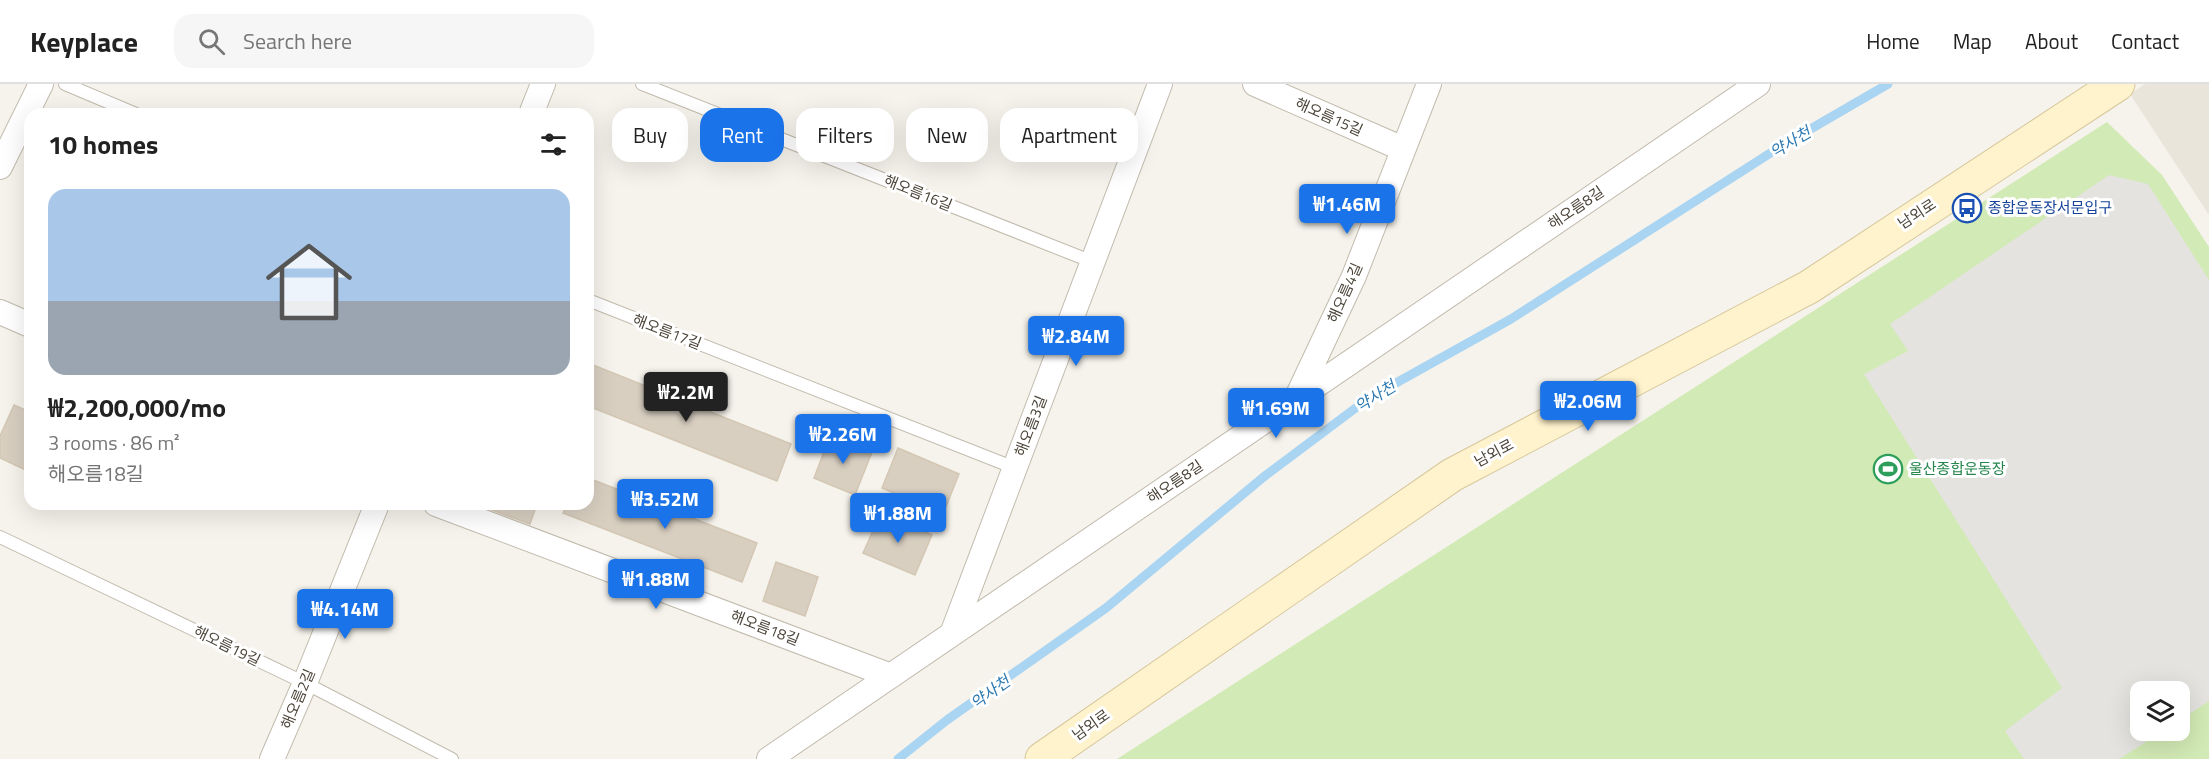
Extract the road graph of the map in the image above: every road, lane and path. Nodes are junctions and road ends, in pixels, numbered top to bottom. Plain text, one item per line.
1 (41, 84) edge
2 (65, 84) edge
3 (543, 84) edge
4 (642, 84) edge
5 (1160, 84) edge
6 (1255, 84) edge
7 (1430, 84) edge
8 (1758, 84) edge
9 (2118, 84) edge
10 (29, 108) edge
11 (122, 108) edge
12 (533, 108) edge
13 (24, 118) edge
14 (1403, 150) junction
15 (0, 167) edge
16 (1093, 262) junction
17 (594, 302) edge
18 (0, 312) edge
19 (24, 322) edge
20 (1296, 400) junction
21 (1015, 468) junction
22 (374, 510) edge
23 (452, 510) edge
24 (0, 537) edge
25 (952, 634) junction
26 (891, 676) junction
27 (305, 683) junction
28 (272, 759) edge
29 (452, 759) edge
30 (769, 759) edge
31 (1042, 759) edge

1 - 10 street
2 - 11 lane
3 - 12 street
4 - 16 lane, 해오름16길
5 - 16 street, 해오름3길
6 - 14 street, 해오름15길
7 - 14 street, 해오름4길
8 - 20 street, 해오름8길
9 - 31 street, 남외로
13 - 15 street
14 - 20 street, 해오름4길
16 - 21 street, 해오름3길
17 - 21 lane, 해오름17길
18 - 19 street
20 - 25 street, 해오름8길
21 - 25 street, 해오름3길
22 - 27 street, 해오름2길
23 - 26 street, 해오름18길
24 - 27 lane, 해오름19길
25 - 26 street, 해오름8길
26 - 30 street, 해오름8길
27 - 28 street, 해오름2길
27 - 29 lane, 해오름19길

